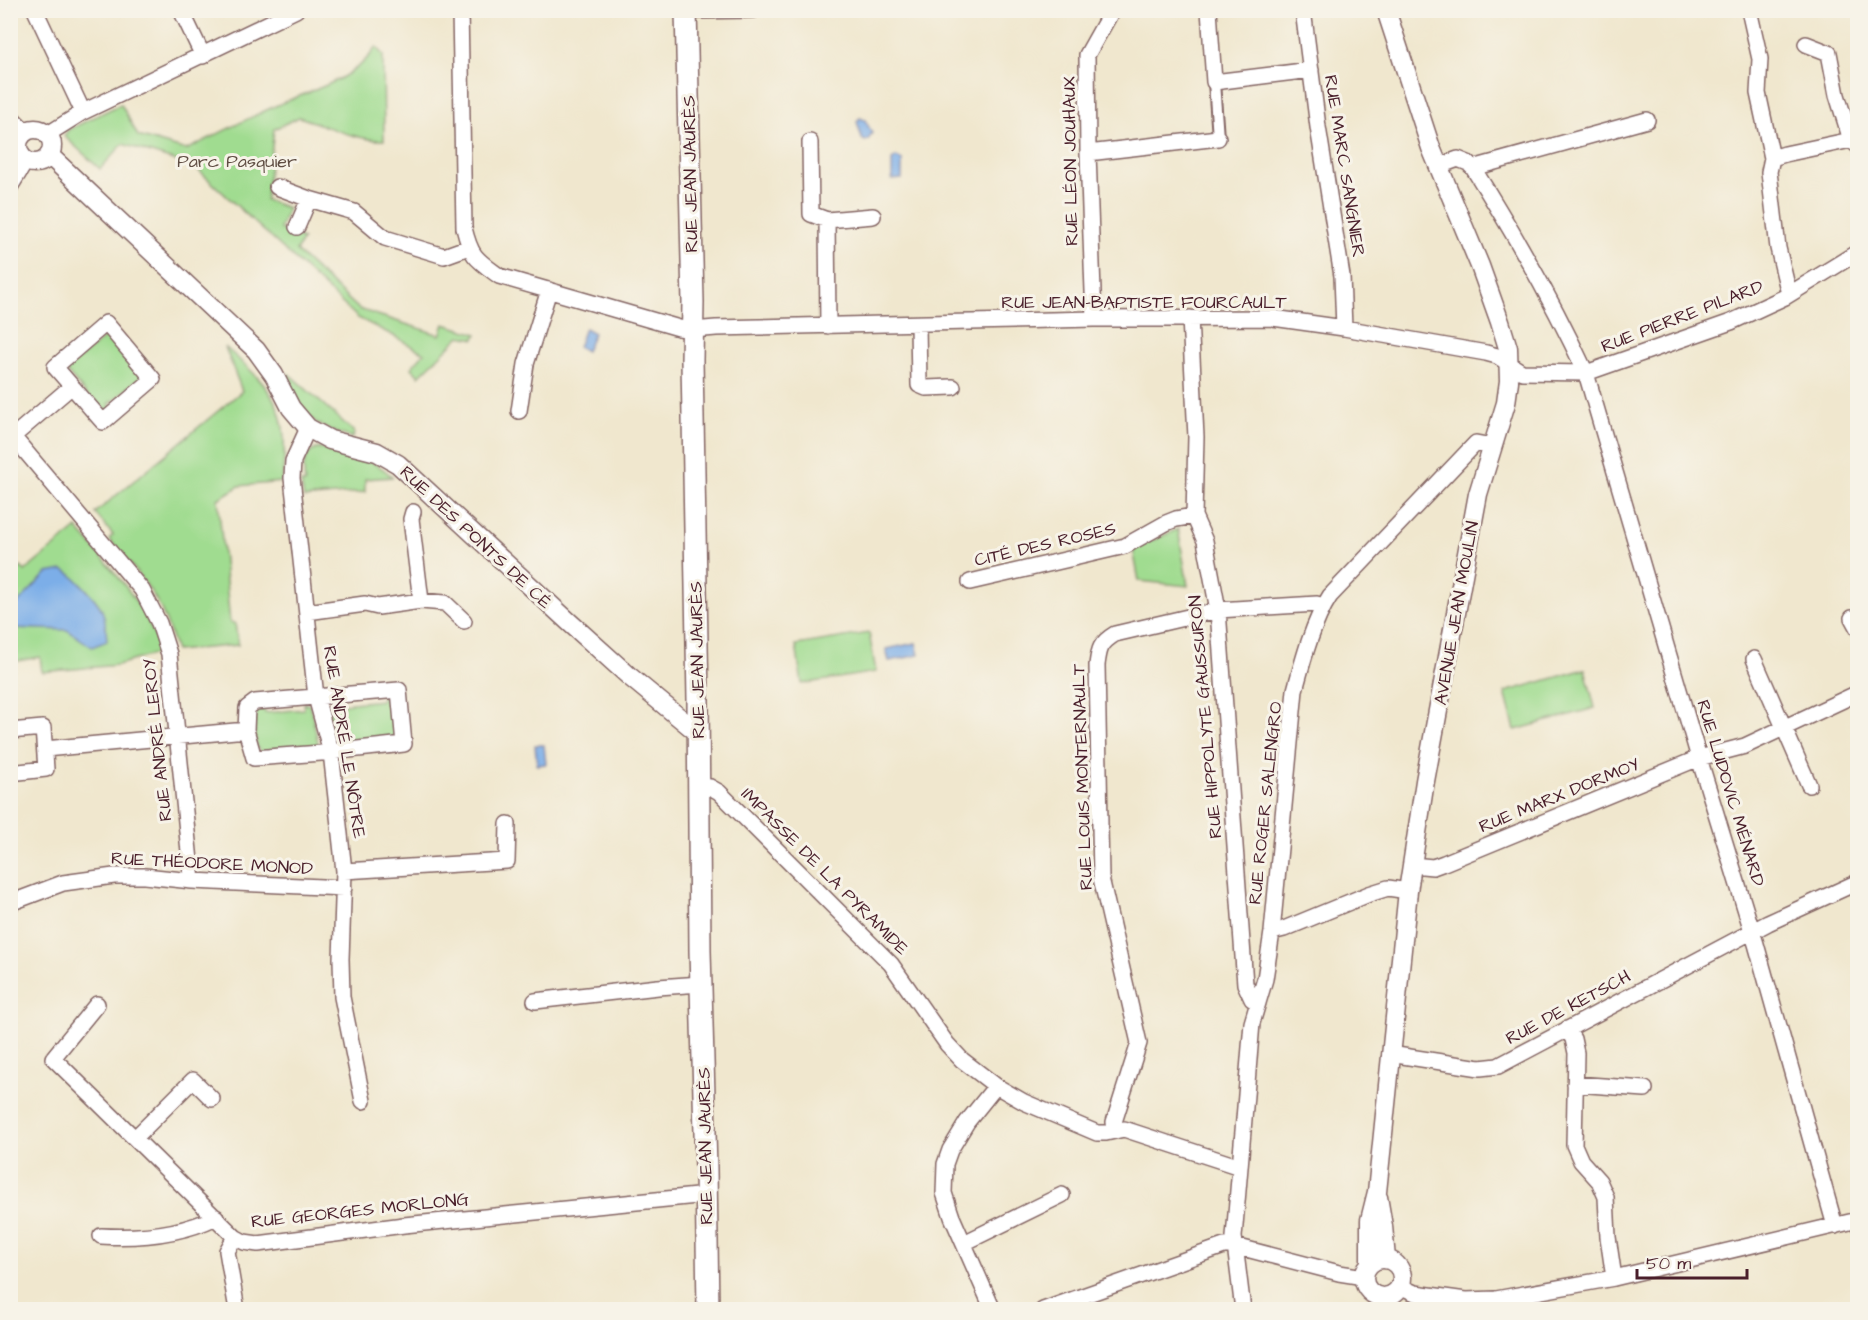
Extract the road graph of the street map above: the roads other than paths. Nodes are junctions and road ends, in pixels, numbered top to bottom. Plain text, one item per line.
1 (35, 10) edge
2 (181, 10) edge
3 (296, 10) edge
4 (460, 10) edge
5 (754, 10) edge
6 (1114, 10) edge
7 (1209, 10) edge
8 (1303, 10) edge
9 (1386, 10) edge
10 (1749, 10) edge
11 (686, 11) edge
12 (1806, 44) dead end
13 (203, 56) junction
14 (1311, 70) junction
15 (1214, 82) junction
16 (83, 112) junction
17 (10, 118) edge
18 (1647, 120) dead end
19 (24, 132) junction
20 (48, 134) junction
21 (1218, 138) joint
22 (810, 142) dead end
23 (1854, 143) edge
24 (1088, 153) junction
25 (49, 155) junction
26 (1772, 158) junction
27 (26, 161) junction
28 (1439, 166) junction
29 (1473, 168) junction
30 (10, 187) edge
31 (277, 187) dead end
32 (309, 199) junction
33 (873, 216) dead end
34 (827, 220) junction
35 (297, 227) dead end
36 (469, 247) junction
37 (1857, 252) edge
38 (549, 290) junction
39 (1789, 294) junction
40 (1190, 318) junction
41 (1094, 319) junction
42 (918, 324) junction
43 (828, 326) junction
44 (1344, 328) junction
45 (693, 330) junction
46 (1509, 364) junction
47 (1586, 373) junction
48 (72, 386) junction
49 (953, 387) dead end
50 (519, 411) dead end
51 (308, 428) junction
52 (12, 436) edge
53 (1492, 446) junction
54 (413, 512) dead end
55 (1194, 516) junction
56 (970, 582) dead end
57 (421, 601) junction
58 (1323, 606) junction
59 (1218, 610) junction
60 (307, 612) junction
61 (464, 621) dead end
62 (1754, 659) dead end
63 (1857, 693) edge
64 (316, 698) junction
65 (1784, 728) junction
66 (698, 729) junction
67 (246, 730) junction
68 (10, 732) edge
69 (176, 737) junction
70 (45, 749) junction
71 (331, 752) junction
72 (1699, 758) junction
73 (10, 773) edge
74 (1809, 785) dead end
75 (699, 786) junction
76 (508, 824) dead end
77 (1412, 865) junction
78 (344, 871) junction
79 (192, 881) junction
80 (1857, 882) edge
81 (344, 888) junction
82 (1408, 891) junction
83 (10, 903) edge
84 (1272, 932) junction
85 (1752, 932) junction
86 (701, 984) junction
87 (535, 1001) dead end
88 (1258, 1003) junction
89 (97, 1004) dead end
90 (1567, 1029) junction
91 (1390, 1054) junction
92 (1575, 1084) junction
93 (996, 1086) junction
94 (1645, 1089) dead end
95 (212, 1099) dead end
96 (363, 1101) dead end
97 (1115, 1130) junction
98 (135, 1138) junction
99 (1240, 1167) junction
100 (707, 1195) junction
101 (1062, 1196) dead end
102 (216, 1217) junction
103 (1857, 1220) edge
104 (1836, 1226) junction
105 (101, 1236) dead end
106 (236, 1237) junction
107 (964, 1242) junction
108 (1235, 1246) junction
109 (1373, 1267) junction
110 (1614, 1278) junction
111 (1400, 1286) junction
112 (1379, 1303) edge
113 (237, 1310) edge
114 (708, 1310) edge
115 (993, 1310) edge
116 (1043, 1310) edge
117 (1243, 1310) edge

1 - 16 street
2 - 13 street
3 - 13 street
4 - 36 street
5 - 11 street
6 - 24 street, RUE LÉON JOUHAUX
7 - 15 street
8 - 14 street, RUE MARC SANGNIER
9 - 28 street, AVENUE JEAN MOULIN
10 - 26 street
11 - 45 main road, RUE JEAN JAURÈS
12 - 23 street
13 - 16 street
14 - 15 street
14 - 44 street, RUE MARC SANGNIER
15 - 21 street
16 - 20 street
17 - 19 street
18 - 29 street
19 - 20 street
19 - 27 street
20 - 25 street
21 - 24 street
22 - 34 street
23 - 26 street
24 - 41 street, RUE LÉON JOUHAUX
25 - 27 street
25 - 51 street, RUE DES PONTS DE CÉ
26 - 39 street
27 - 30 street
28 - 29 street
28 - 46 street, AVENUE JEAN MOULIN
29 - 47 street, RUE LUDOVIC MÉNARD
31 - 32 street
32 - 35 street
32 - 36 street
33 - 34 street
34 - 43 street
36 - 38 street, RUE JEAN-BAPTISTE FOURCAULT
37 - 39 street, RUE PIERRE PILARD
38 - 45 street, RUE JEAN-BAPTISTE FOURCAULT
38 - 50 street
39 - 47 street, RUE PIERRE PILARD
40 - 41 street, RUE JEAN-BAPTISTE FOURCAULT
40 - 44 street, RUE JEAN-BAPTISTE FOURCAULT
40 - 55 street, RUE HIPPOLYTE GAUSSURON
41 - 42 street, RUE JEAN-BAPTISTE FOURCAULT
42 - 43 street, RUE JEAN-BAPTISTE FOURCAULT
42 - 49 street
43 - 45 street, RUE JEAN-BAPTISTE FOURCAULT
44 - 46 street, RUE JEAN-BAPTISTE FOURCAULT
45 - 66 main road, RUE JEAN JAURÈS
46 - 47 street, RUE PIERRE PILARD
46 - 53 street, AVENUE JEAN MOULIN
47 - 72 street, RUE LUDOVIC MÉNARD
48 - 48 street
48 - 52 street
51 - 60 street, RUE ANDRÉ LE NÔTRE
51 - 66 street, RUE DES PONTS DE CÉ
52 - 69 street, RUE ANDRÉ LEROY
53 - 58 street, RUE ROGER SALENGRO
53 - 77 street, AVENUE JEAN MOULIN
54 - 57 street
55 - 56 street, CITÉ DES ROSES
55 - 59 street, RUE HIPPOLYTE GAUSSURON
57 - 60 street
57 - 61 street
58 - 59 street, RUE LOUIS MONTERNAULT
58 - 84 street, RUE ROGER SALENGRO
59 - 88 street, RUE HIPPOLYTE GAUSSURON
59 - 97 street, RUE LOUIS MONTERNAULT
60 - 64 street, RUE ANDRÉ LE NÔTRE
62 - 65 street
63 - 65 street, RUE MARX DORMOY
64 - 67 street
64 - 71 street, RUE ANDRÉ LE NÔTRE
64 - 71 street
65 - 72 street, RUE MARX DORMOY
65 - 74 street
66 - 75 main road, RUE JEAN JAURÈS
67 - 69 street
67 - 71 street
68 - 70 street
69 - 70 street
69 - 79 street, RUE ANDRÉ LEROY
70 - 73 street
71 - 78 street, RUE ANDRÉ LE NÔTRE
72 - 77 street, RUE MARX DORMOY
72 - 85 street, RUE LUDOVIC MÉNARD
75 - 86 main road, RUE JEAN JAURÈS
75 - 93 street, IMPASSE DE LA PYRAMIDE
76 - 78 street
77 - 82 street, AVENUE JEAN MOULIN
78 - 81 street, RUE ANDRÉ LE NÔTRE
79 - 81 street, RUE THÉODORE MONOD
79 - 83 street, RUE THÉODORE MONOD
80 - 85 street, RUE DE KETSCH
81 - 96 street, RUE ANDRÉ LE NÔTRE
82 - 84 street
82 - 91 street, AVENUE JEAN MOULIN
84 - 88 street, RUE ROGER SALENGRO
85 - 90 street, RUE DE KETSCH
85 - 104 street, RUE LUDOVIC MÉNARD
86 - 87 street
86 - 100 main road, RUE JEAN JAURÈS
88 - 99 street, RUE ROGER SALENGRO
89 - 98 street, RUE GEORGES MORLONG
90 - 91 street, RUE DE KETSCH
90 - 92 street
91 - 109 street, AVENUE JEAN MOULIN
92 - 94 street
92 - 110 street
93 - 97 street, IMPASSE DE LA PYRAMIDE
93 - 107 street
95 - 98 street
97 - 99 street, IMPASSE DE LA PYRAMIDE
98 - 102 street, RUE GEORGES MORLONG
99 - 108 street, RUE ROGER SALENGRO
100 - 106 street, RUE GEORGES MORLONG
100 - 114 main road, RUE JEAN JAURÈS
101 - 107 street
102 - 105 street
102 - 106 street, RUE GEORGES MORLONG
103 - 104 street
104 - 110 street
106 - 113 street
107 - 115 street
108 - 109 street
108 - 116 street
108 - 117 street, RUE ROGER SALENGRO
109 - 111 street
109 - 112 street
110 - 111 street
111 - 112 street

